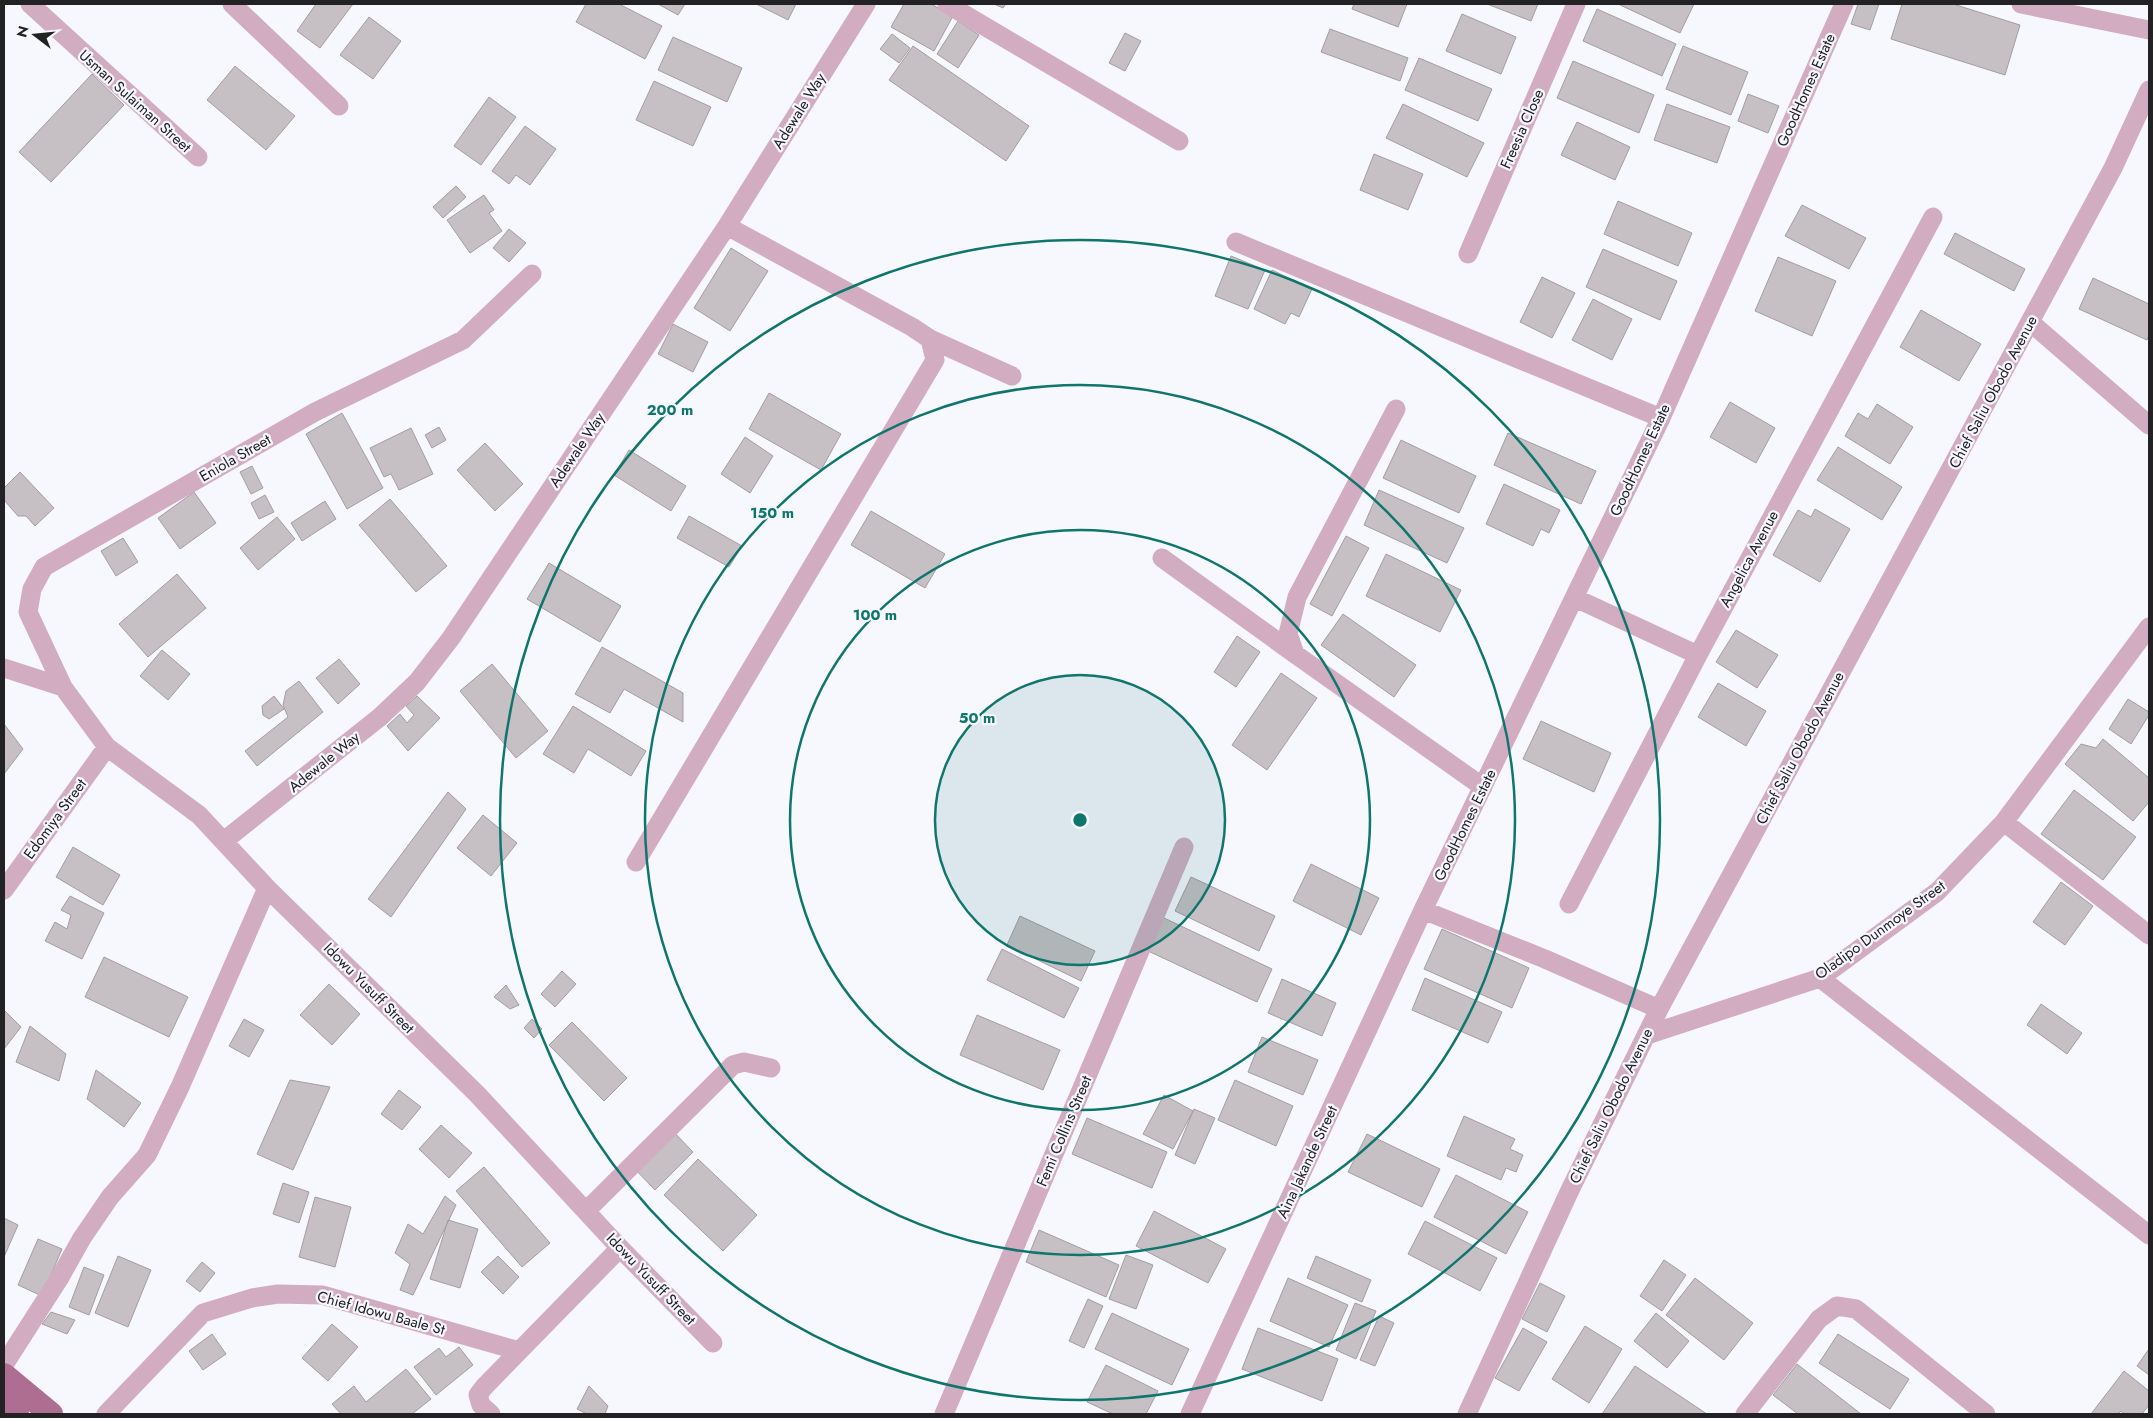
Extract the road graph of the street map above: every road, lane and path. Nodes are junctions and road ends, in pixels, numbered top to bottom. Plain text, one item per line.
1 (30, 4) edge
2 (232, 4) edge
3 (866, 4) edge
4 (947, 4) edge
5 (1576, 4) edge
6 (1844, 4) edge
7 (2021, 4) edge
8 (2149, 30) edge
9 (2149, 90) edge
10 (339, 106) dead end
11 (1179, 141) dead end
12 (198, 157) dead end
13 (1933, 217) dead end
14 (727, 226) junction
15 (1236, 242) dead end
16 (1468, 254) dead end
17 (532, 274) dead end
18 (2030, 322) junction
19 (930, 339) junction
20 (1012, 376) dead end
21 (1396, 409) dead end
22 (1661, 418) junction
23 (2149, 425) edge
24 (1162, 558) dead end
25 (1575, 598) junction
26 (2149, 627) edge
27 (1296, 654) junction
28 (1698, 654) junction
29 (4, 668) edge
30 (63, 688) junction
31 (107, 748) junction
32 (1483, 787) junction
33 (2004, 822) junction
34 (225, 840) junction
35 (1184, 847) dead end
36 (636, 862) dead end
37 (267, 888) junction
38 (4, 890) edge
39 (1569, 904) dead end
40 (1423, 910) junction
41 (2149, 935) edge
42 (1820, 978) junction
43 (1659, 1009) junction
44 (1647, 1035) junction
45 (771, 1068) dead end
46 (586, 1211) junction
47 (2149, 1235) edge
48 (620, 1248) junction
49 (713, 1343) dead end
50 (518, 1351) junction
51 (4, 1365) edge
52 (4, 1375) edge
53 (4, 1403) edge
54 (17, 1414) edge
55 (51, 1414) edge
56 (106, 1414) edge
57 (492, 1414) edge
58 (944, 1414) edge
59 (1190, 1414) edge
60 (1467, 1414) edge
61 (1745, 1414) edge
62 (1986, 1414) edge

1 - 12 street, Usman Sulaiman Street
2 - 10 street
3 - 14 street, Adewale Way
4 - 11 street
5 - 16 street, Freesia Close
6 - 22 street, GoodHomes Estate
7 - 8 street
9 - 18 street, Chief Saliu Obodo Avenue
13 - 28 street, Angelica Avenue
14 - 19 street
14 - 34 street, Adewale Way
15 - 22 street
17 - 30 street, Eniola Street
18 - 23 street
18 - 43 street, Chief Saliu Obodo Avenue
19 - 20 street
19 - 36 street
21 - 27 street
22 - 25 street, GoodHomes Estate
24 - 27 street
25 - 28 street
25 - 32 street, GoodHomes Estate
26 - 33 street, Oladipo Dunmoye Street
27 - 32 street
28 - 39 street, Angelica Avenue
29 - 30 street
30 - 31 street, Idowu Yusuff Street
31 - 34 street, Idowu Yusuff Street
31 - 38 street, Edomiya Street
32 - 40 street, GoodHomes Estate
33 - 41 street
33 - 42 street, Oladipo Dunmoye Street
34 - 37 street, Idowu Yusuff Street
35 - 58 street, Femi Collins Street
37 - 46 street, Idowu Yusuff Street
37 - 51 street
40 - 43 street
40 - 59 street, Aina Jakande Street
42 - 44 street, Oladipo Dunmoye Street
42 - 47 street
43 - 44 street, Chief Saliu Obodo Avenue
44 - 60 street, Chief Saliu Obodo Avenue
45 - 46 street
46 - 48 street, Idowu Yusuff Street
48 - 49 street, Idowu Yusuff Street
48 - 50 street
50 - 56 street, Chief Idowu Baale St
50 - 57 street
52 - 55 main road
53 - 54 main road
61 - 62 street

